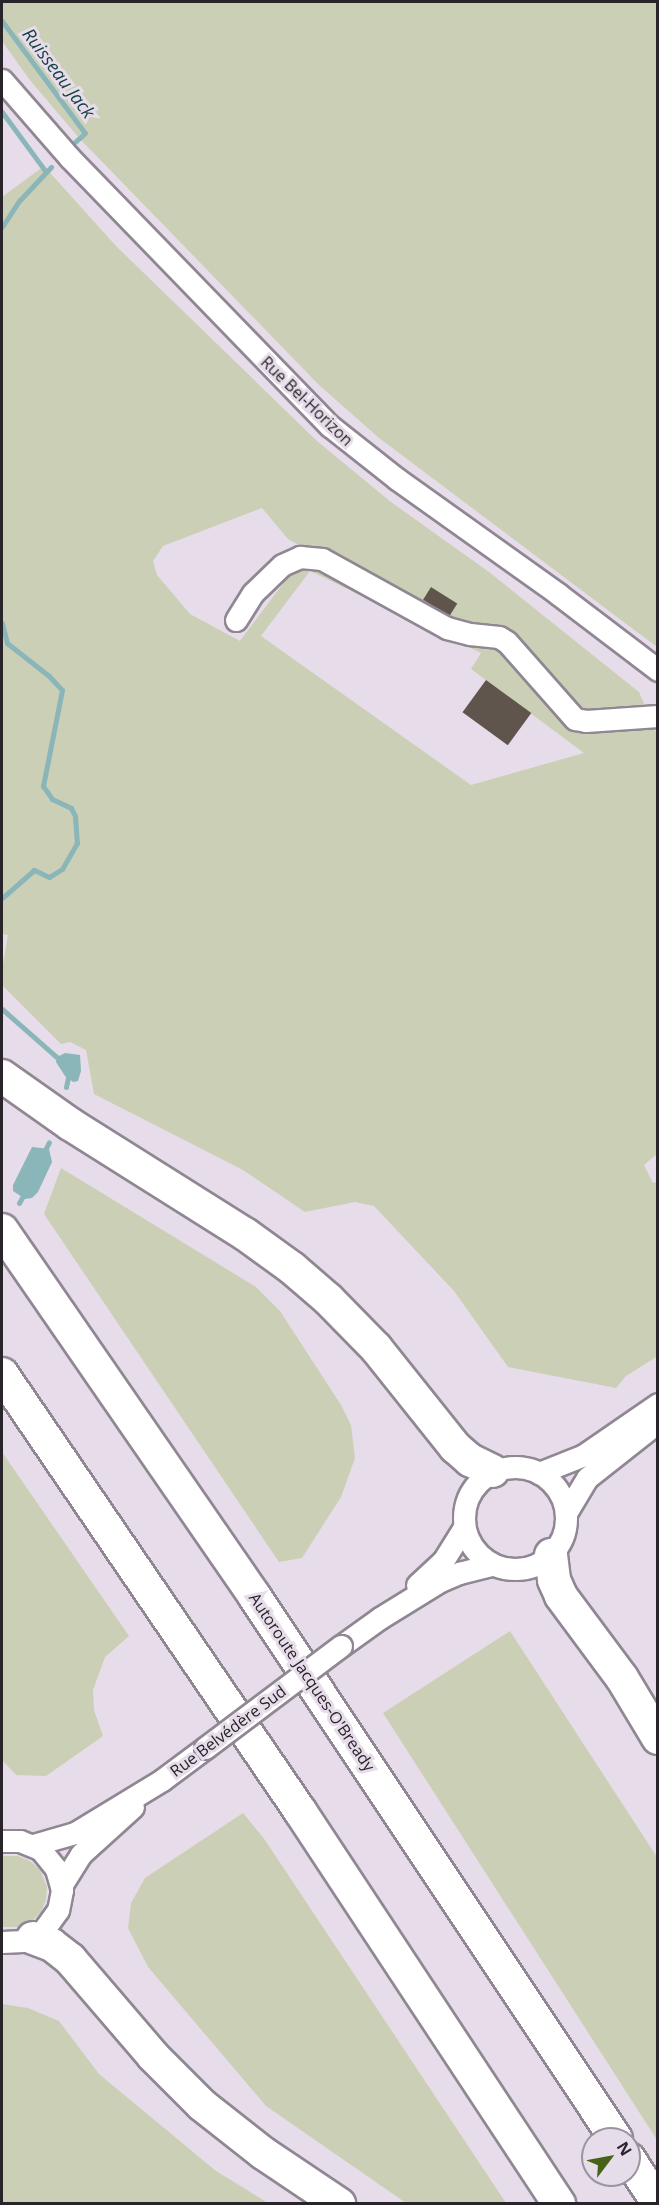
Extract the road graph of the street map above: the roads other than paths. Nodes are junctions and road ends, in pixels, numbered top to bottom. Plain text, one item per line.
1 (2, 80) edge
2 (236, 621) dead end
3 (657, 670) edge
4 (657, 716) edge
5 (2, 1077) edge
6 (2, 1230) edge
7 (2, 1374) edge
8 (657, 1404) edge
9 (657, 1422) edge
10 (493, 1471) junction
11 (539, 1473) junction
12 (566, 1514) junction
13 (464, 1527) junction
14 (551, 1555) junction
15 (492, 1565) junction
16 (380, 1618) junction
17 (657, 1738) edge
18 (162, 1780) junction
19 (2, 1841) edge
20 (33, 1845) junction
21 (61, 1886) junction
22 (33, 1938) junction
23 (2, 1942) edge
24 (608, 2127) edge
25 (641, 2178) edge
26 (657, 2203) edge
27 (339, 2204) edge
28 (559, 2204) edge

1 - 3 street, Rue Bel-Horizon
2 - 4 street
5 - 10 highway
6 - 24 highway, Autoroute Jacques-O'Bready
7 - 28 highway
8 - 11 street
9 - 12 street
10 - 11 street
10 - 13 street
11 - 12 street
12 - 14 street
13 - 15 street
13 - 16 street, Rue Belvédère Sud
14 - 15 street
14 - 17 highway
15 - 16 street, Rue Belvédère Sud
16 - 18 street, Rue Belvédère Sud, bridge
18 - 20 street, Rue Belvédère Sud
18 - 21 street, Rue Belvédère Sud
19 - 20 street
20 - 21 street
21 - 22 street
22 - 23 street
22 - 27 highway
25 - 26 highway

